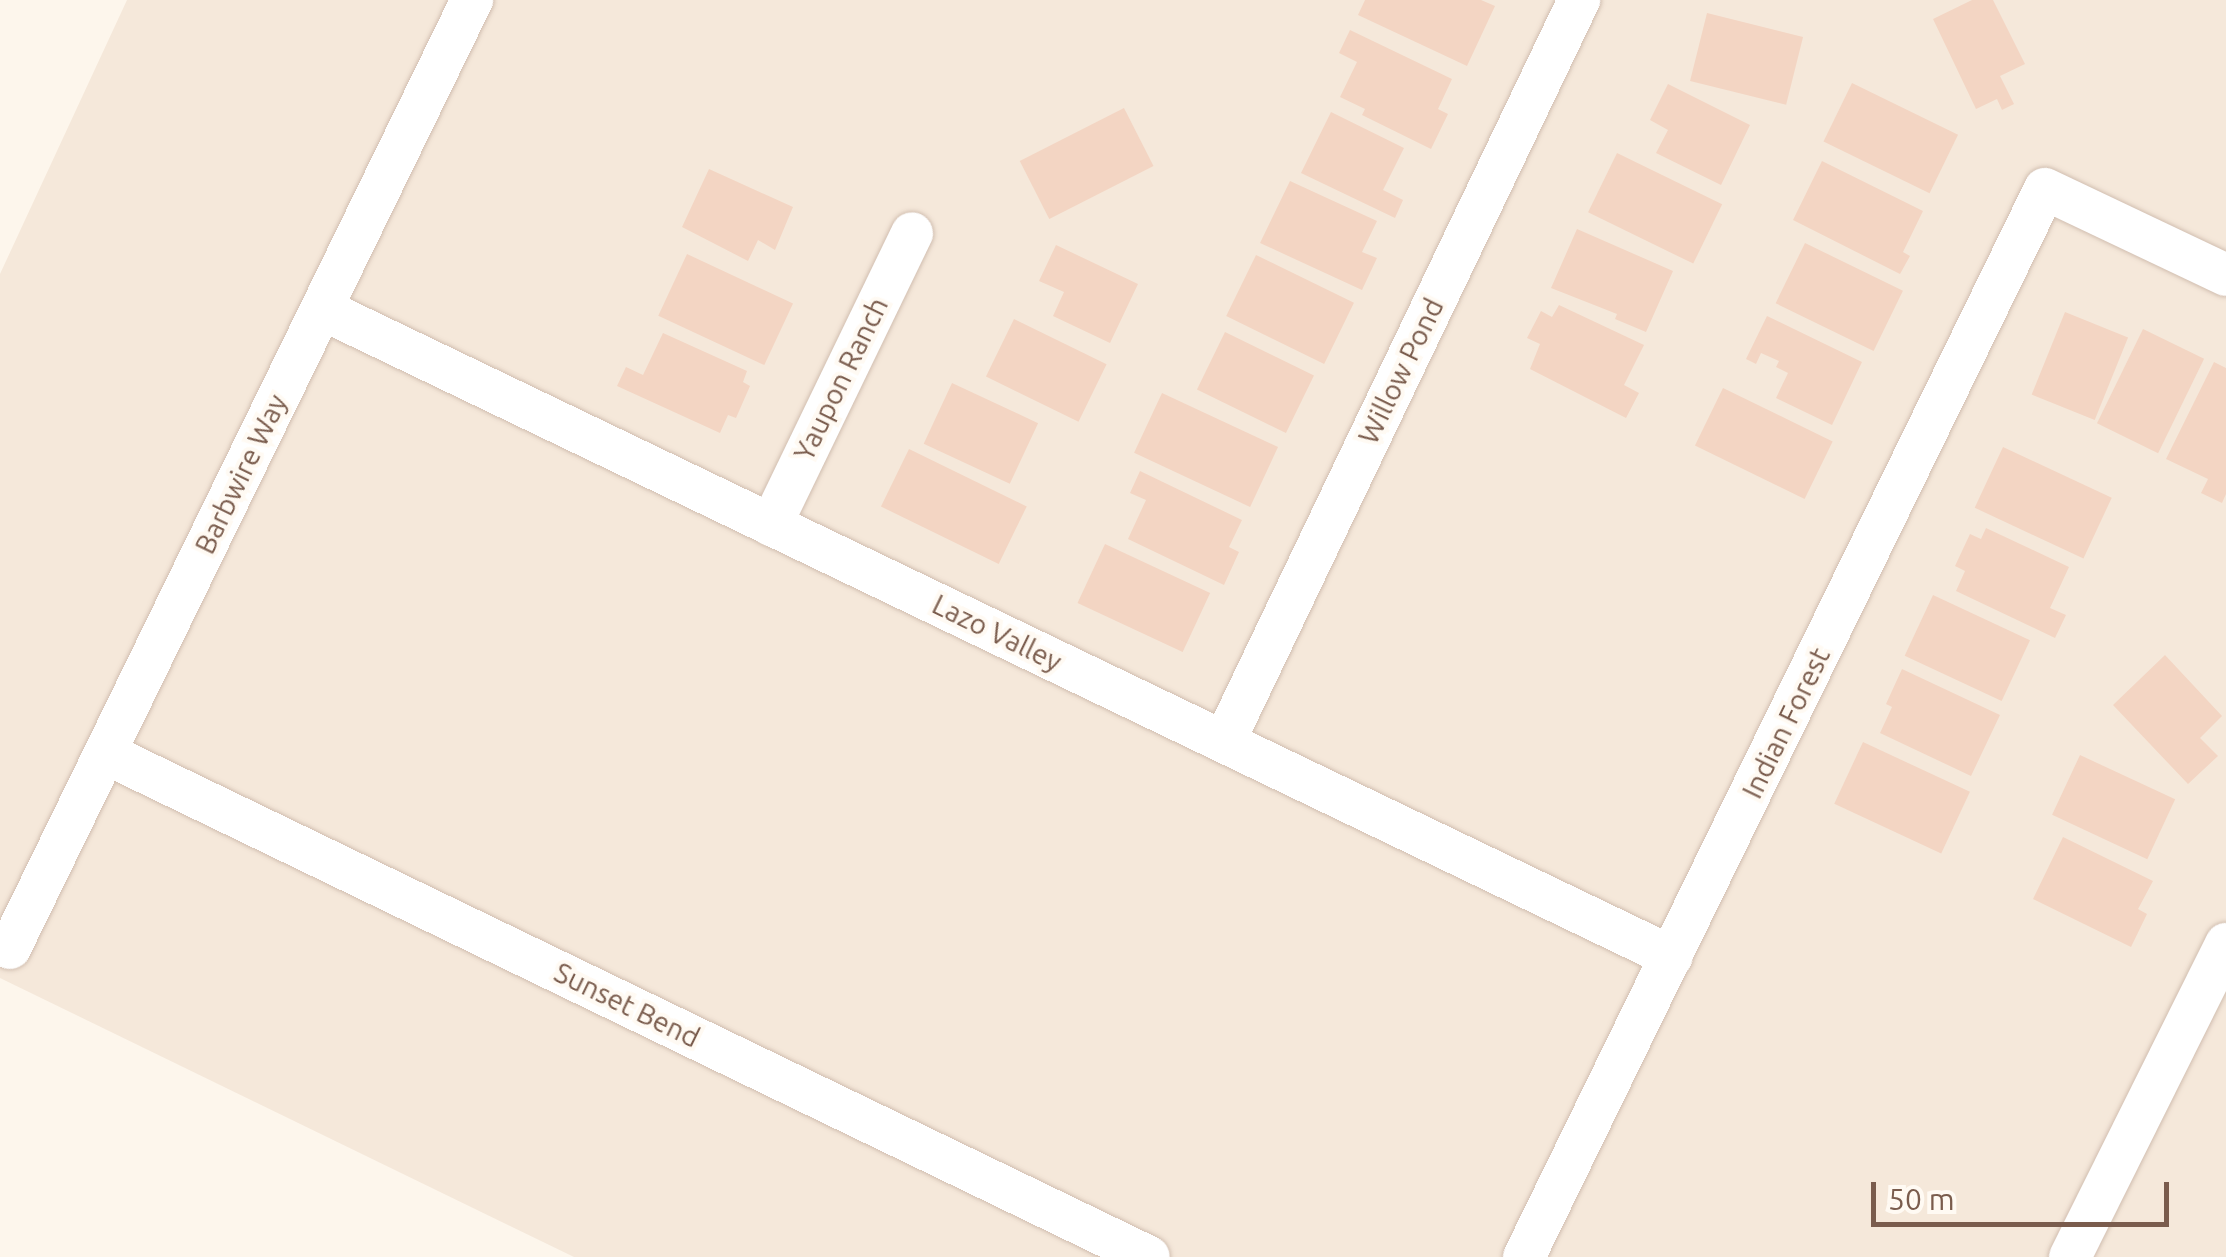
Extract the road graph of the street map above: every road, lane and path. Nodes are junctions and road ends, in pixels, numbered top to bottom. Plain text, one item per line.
1 (472, 0) edge
2 (1579, 0) edge
3 (912, 232) dead end
4 (2226, 275) edge
5 (322, 309) junction
6 (770, 524) junction
7 (1224, 742) junction
8 (105, 753) junction
9 (2226, 944) edge
10 (10, 948) dead end
11 (1672, 957) junction
12 (1148, 1257) edge
13 (1524, 1257) edge
14 (2070, 1257) edge

1 - 5 street, Barbwire Way
2 - 7 street, Willow Pond
3 - 6 street, Yaupon Ranch
4 - 11 street, Indian Forest
5 - 6 street, Lazo Valley
5 - 8 street, Barbwire Way
6 - 7 street, Lazo Valley
7 - 11 street, Lazo Valley
8 - 10 street, Barbwire Way
8 - 12 street, Sunset Bend
9 - 14 street
11 - 13 street, Indian Forest

